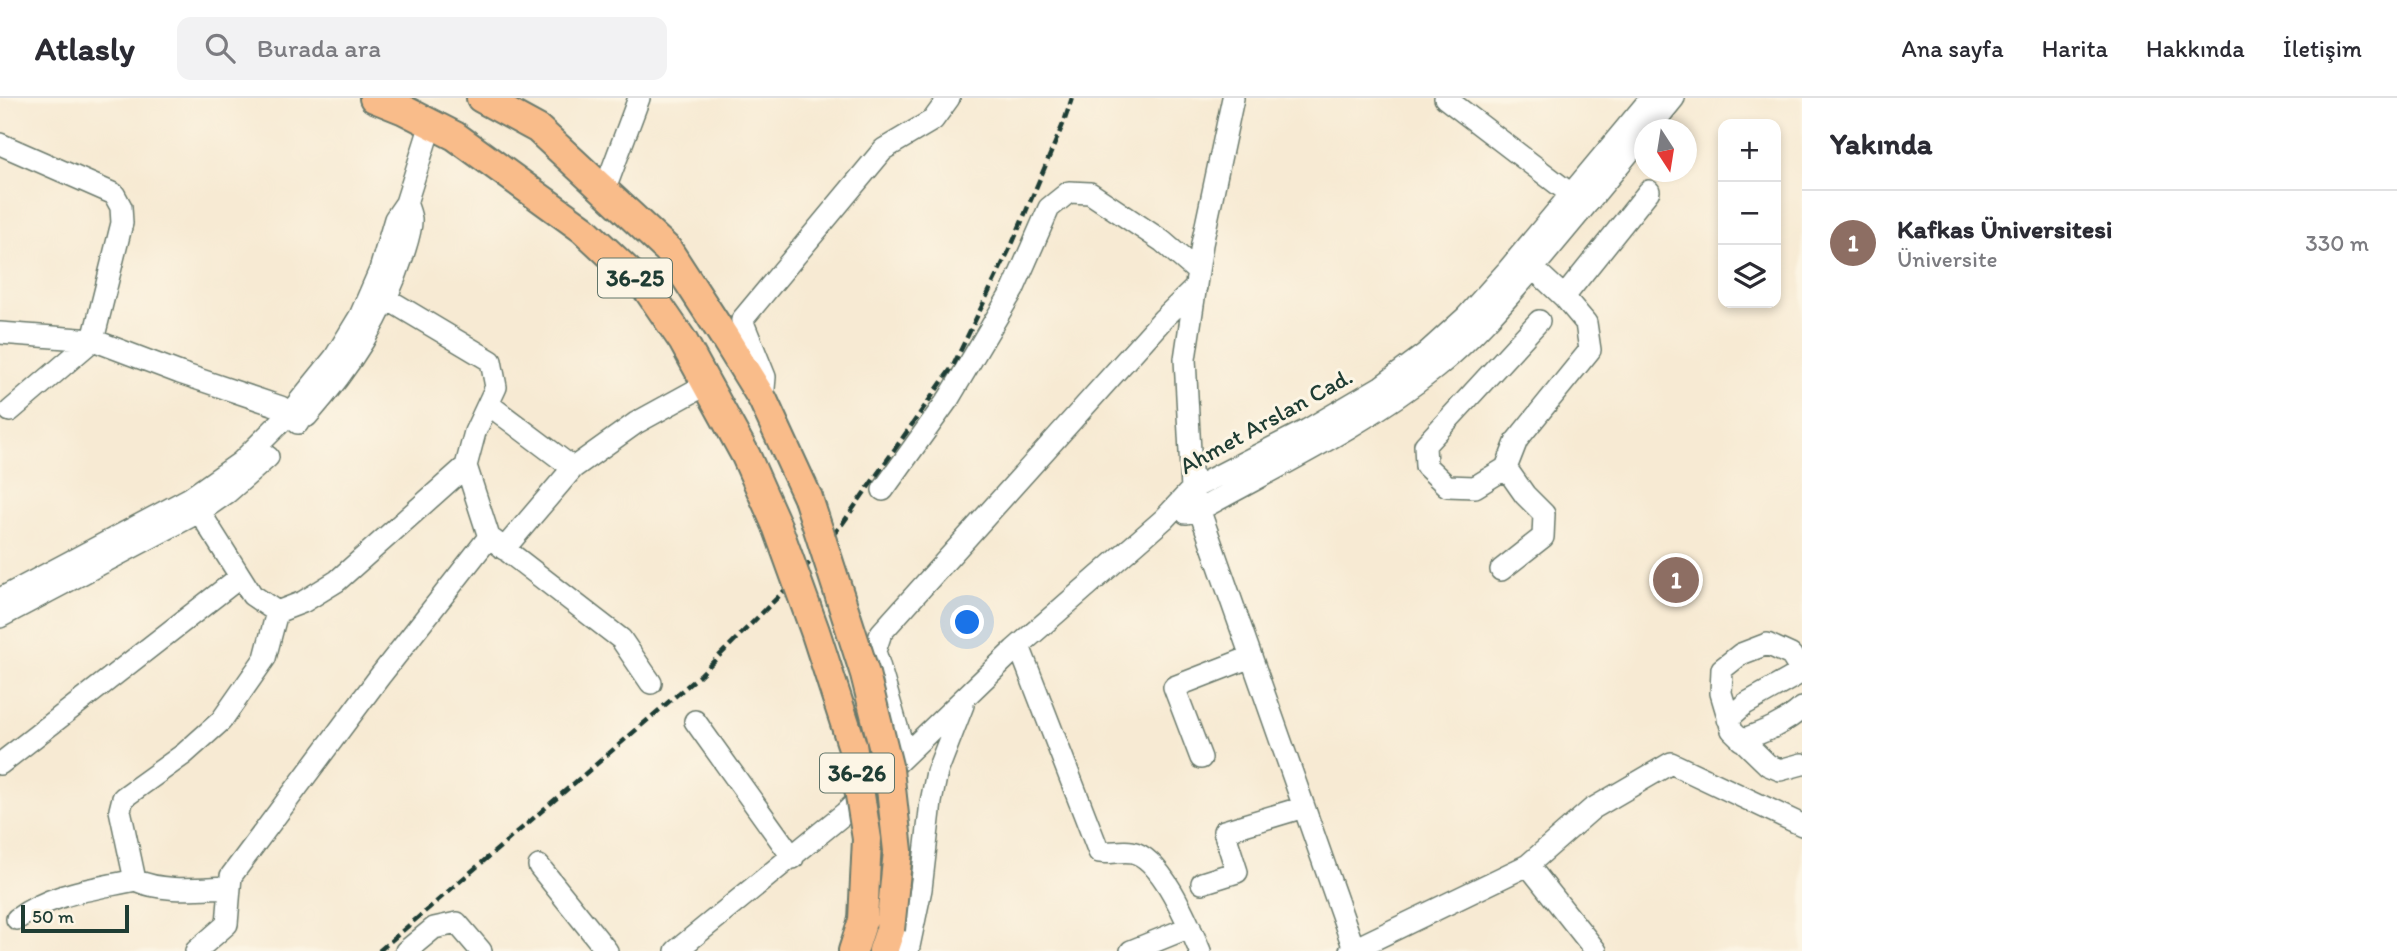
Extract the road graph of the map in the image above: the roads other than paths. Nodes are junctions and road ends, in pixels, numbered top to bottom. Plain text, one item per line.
1 (374, 98) edge
2 (479, 98) edge
3 (639, 98) edge
4 (949, 98) edge
5 (1233, 98) edge
6 (1445, 98) edge
7 (1651, 98) edge
8 (1674, 98) edge
9 (406, 104) edge
10 (1657, 119) edge
11 (443, 130) junction
12 (0, 144) edge
13 (1634, 146) edge
14 (605, 189) junction
15 (1649, 191) dead end
16 (1572, 195) junction
17 (1533, 268) junction
18 (1197, 280) junction
19 (379, 295) junction
20 (1564, 297) junction
21 (1539, 321) dead end
22 (0, 333) edge
23 (93, 340) junction
24 (707, 384) junction
25 (762, 400) junction
26 (488, 404) junction
27 (10, 411) dead end
28 (294, 419) junction
29 (466, 466) junction
30 (573, 468) junction
31 (1506, 468) junction
32 (1192, 489) junction
33 (883, 490) dead end
34 (195, 505) junction
35 (1199, 510) junction
36 (1164, 519) junction
37 (497, 543) junction
38 (1501, 570) dead end
39 (240, 577) junction
40 (0, 599) edge
41 (277, 612) junction
42 (0, 617) edge
43 (815, 631) joint
44 (1019, 646) junction
45 (1251, 657) junction
46 (1802, 673) edge
47 (651, 683) dead end
48 (968, 695) junction
49 (1802, 708) edge
50 (1728, 719) junction
51 (695, 721) dead end
52 (1741, 740) junction
53 (905, 754) junction
54 (1200, 758) dead end
55 (1802, 764) edge
56 (0, 765) edge
57 (1304, 807) junction
58 (1802, 825) edge
59 (793, 858) junction
60 (1528, 865) junction
61 (539, 866) dead end
62 (135, 880) junction
63 (1202, 883) dead end
64 (230, 887) junction
65 (17, 919) dead end
66 (1190, 927) junction
67 (886, 940) edge
68 (1352, 950) edge
69 (196, 951) edge
70 (406, 951) edge
71 (481, 951) edge
72 (607, 951) edge
73 (676, 951) edge
74 (853, 951) edge
75 (908, 951) edge
76 (1130, 951) edge
77 (1200, 951) edge
78 (1595, 951) edge

1 - 9 main road
2 - 11 main road
2 - 14 main road, 36-25
3 - 14 street
4 - 25 street
5 - 18 street
6 - 16 street
7 - 16 street, Ahmet Arslan Cad.
8 - 10 street
9 - 11 main road, 36-25
11 - 19 street
11 - 24 main road, 36-25
12 - 23 street
13 - 17 street, Ahmet Arslan Cad.
14 - 25 main road, 36-25
15 - 20 street
16 - 32 street, Ahmet Arslan Cad.
17 - 20 street
17 - 35 street, Ahmet Arslan Cad.
18 - 32 street
18 - 33 street
18 - 53 street
19 - 26 street
19 - 28 street
20 - 31 street
21 - 31 street
22 - 23 street
23 - 27 street
23 - 28 street
24 - 30 street
24 - 43 main road, 36-25, bridge
25 - 67 main road, 36-25, bridge
26 - 29 street
26 - 30 street
28 - 34 street
29 - 37 street
29 - 41 street
30 - 37 street
31 - 38 street
32 - 35 street
32 - 36 street, Ahmet Arslan Cad.
34 - 39 street
34 - 40 street
34 - 42 street
35 - 36 street, Ahmet Arslan Cad.
35 - 45 street
36 - 44 street
37 - 47 street
37 - 64 street
39 - 41 street
39 - 56 street
41 - 62 street
43 - 74 main road, 36-26, bridge
44 - 48 street
44 - 66 street
45 - 54 street
45 - 57 street
46 - 50 street
46 - 50 street
48 - 53 street
48 - 75 street
49 - 52 street
50 - 52 street
51 - 59 street
52 - 55 street
53 - 59 street
57 - 63 street
57 - 68 street
58 - 60 street
59 - 73 street
60 - 68 street
60 - 78 street
61 - 72 street
62 - 64 street
62 - 65 street
64 - 69 street
66 - 76 street
66 - 77 street
70 - 71 street

